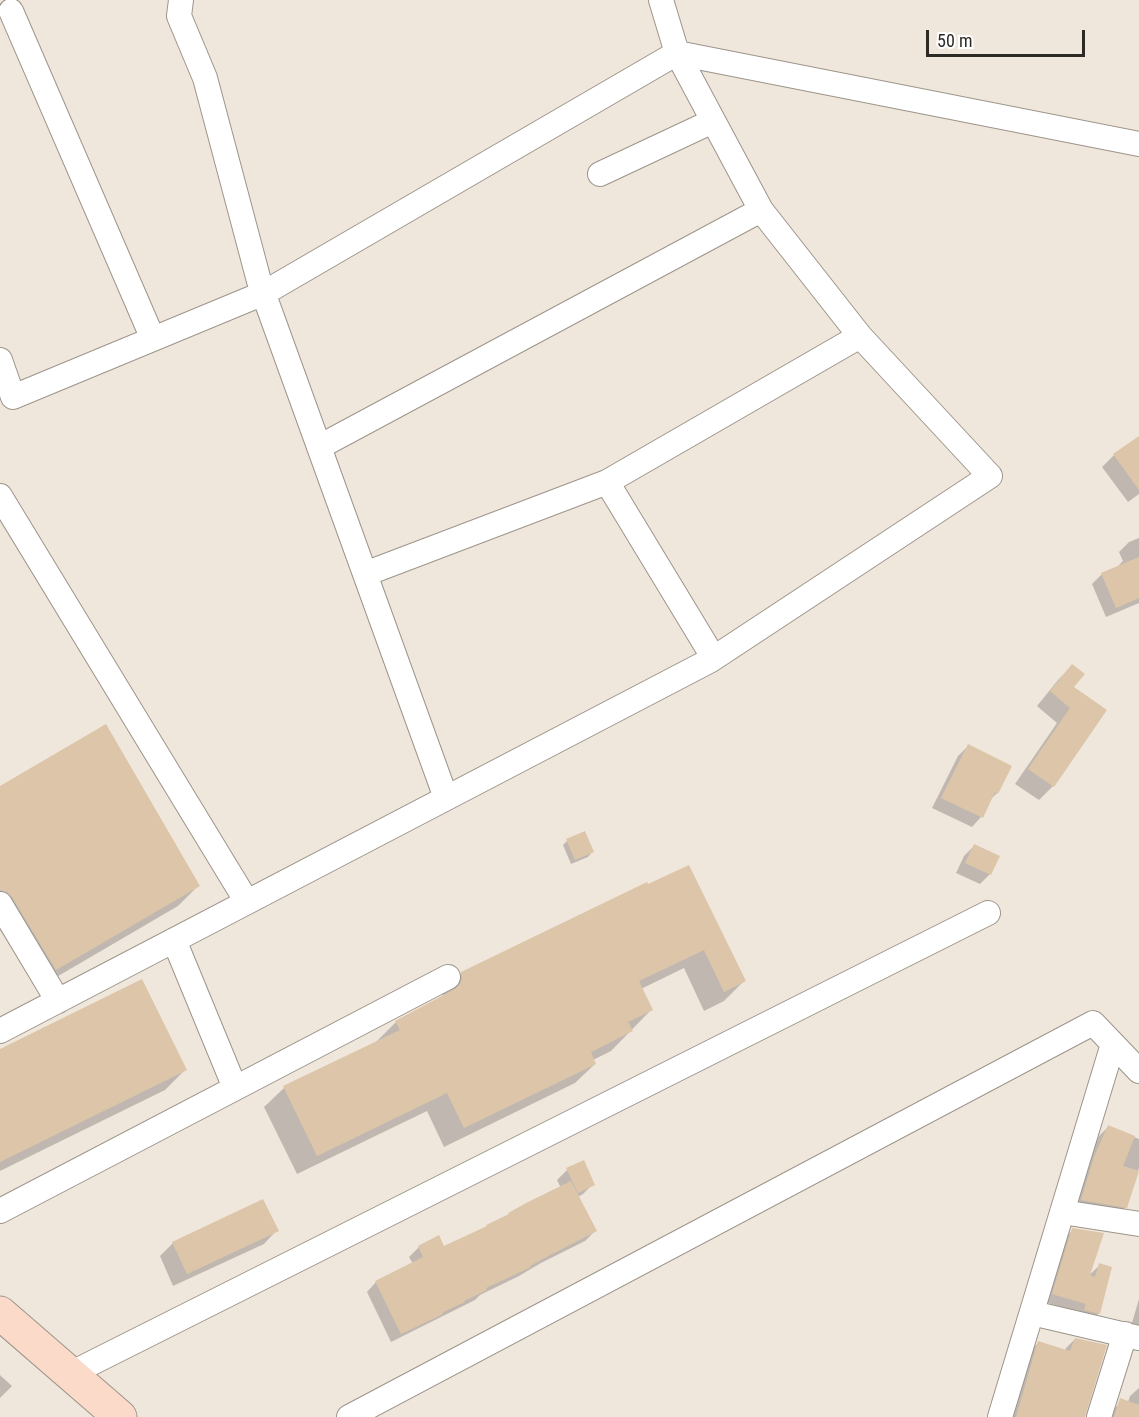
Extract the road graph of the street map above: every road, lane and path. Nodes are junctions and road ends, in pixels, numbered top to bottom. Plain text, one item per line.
1 (182, 0) edge
2 (661, 0) edge
3 (11, 11) dead end
4 (677, 53) junction
5 (714, 121) junction
6 (1139, 144) edge
7 (600, 174) dead end
8 (761, 210) junction
9 (264, 293) junction
10 (860, 336) junction
11 (153, 339) junction
12 (0, 360) edge
13 (319, 447) junction
14 (607, 482) junction
15 (0, 496) edge
16 (365, 574) junction
17 (707, 648) dead end
18 (446, 798) junction
19 (247, 902) junction
20 (0, 904) edge
21 (988, 913) dead end
22 (174, 940) junction
23 (448, 977) dead end
24 (58, 1000) junction
25 (0, 1030) edge
26 (1113, 1044) junction
27 (1139, 1071) edge
28 (235, 1088) junction
29 (0, 1211) edge
30 (1062, 1212) junction
31 (1139, 1224) edge
32 (0, 1312) edge
33 (1032, 1313) junction
34 (1132, 1336) edge
35 (70, 1374) junction
36 (120, 1417) edge
37 (349, 1417) edge
38 (1000, 1417) edge
39 (1098, 1417) edge

1 - 9 street
2 - 4 street
3 - 11 street
4 - 5 street
4 - 6 street
4 - 9 street
5 - 7 street
5 - 8 street
8 - 10 street
8 - 13 street
9 - 11 street
9 - 13 street
10 - 14 street
10 - 18 street
11 - 12 street
13 - 16 street
14 - 16 street
14 - 17 street
15 - 19 street
16 - 18 street
18 - 19 street
19 - 22 street
20 - 24 street
21 - 35 street
22 - 24 street
22 - 28 street
23 - 28 street
24 - 25 street
26 - 27 street
26 - 30 street
26 - 37 street
28 - 29 street
30 - 31 street
30 - 33 street
32 - 35 street
33 - 34 street
33 - 38 street
34 - 39 street
35 - 36 street

